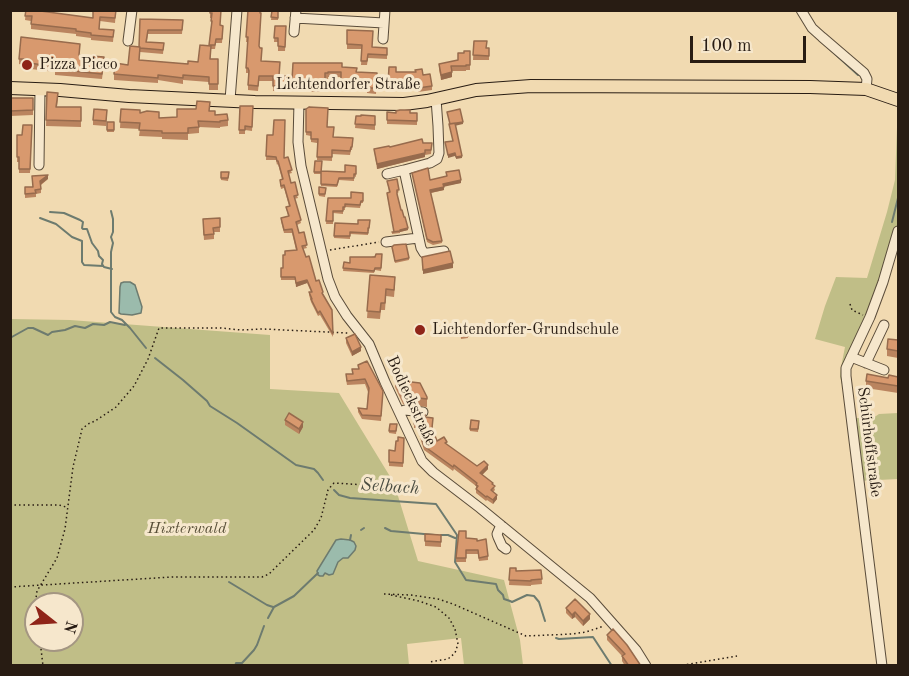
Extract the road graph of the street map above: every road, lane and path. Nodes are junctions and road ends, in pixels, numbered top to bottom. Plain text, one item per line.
1 (132, 10) edge
2 (237, 10) edge
3 (385, 10) edge
4 (801, 10) edge
5 (296, 14) edge
6 (384, 22) junction
7 (294, 32) dead end
8 (383, 39) dead end
9 (128, 41) dead end
10 (10, 88) edge
11 (40, 89) junction
12 (866, 89) junction
13 (436, 99) junction
14 (230, 100) junction
15 (898, 100) edge
16 (298, 102) junction
17 (39, 165) dead end
18 (404, 170) junction
19 (387, 174) dead end
20 (898, 231) edge
21 (418, 238) junction
22 (386, 242) joint
23 (321, 251) junction
24 (444, 251) edge
25 (849, 304) dead end
26 (870, 317) junction
27 (884, 325) dead end
28 (355, 327) junction
29 (850, 357) junction
30 (866, 363) junction
31 (884, 370) dead end
32 (399, 412) junction
33 (423, 412) edge
34 (366, 485) dead end
35 (10, 506) edge
36 (67, 508) junction
37 (501, 525) junction
38 (506, 549) dead end
39 (41, 585) junction
40 (10, 587) edge
41 (37, 592) edge
42 (613, 622) junction
43 (737, 656) dead end
44 (430, 662) dead end
45 (646, 666) edge
46 (678, 666) edge
47 (882, 666) edge

1 - 9 street
2 - 14 street
3 - 6 street
4 - 12 street
5 - 6 street
5 - 7 street
6 - 8 street
10 - 11 main road, Lichtendorfer Straße
11 - 14 main road, Lichtendorfer Straße
11 - 17 street
12 - 13 main road, Lichtendorfer Straße
12 - 15 main road, Lichtendorfer Straße
13 - 16 main road, Lichtendorfer Straße
13 - 18 street
14 - 16 main road, Lichtendorfer Straße
16 - 23 street, Bodieckstraße
18 - 19 street
18 - 21 street
20 - 26 street, Schürhoffstraße
21 - 22 street
21 - 24 street
22 - 23 path
23 - 28 street, Bodieckstraße
25 - 26 path
26 - 29 street, Schürhoffstraße
27 - 30 street
28 - 32 street, Bodieckstraße
28 - 36 path
29 - 30 street
29 - 47 street, Schürhoffstraße
30 - 31 street
32 - 33 street
32 - 37 street, Bodieckstraße
34 - 39 path
35 - 36 path
36 - 39 path
37 - 38 street
37 - 42 street, Bodieckstraße
39 - 40 path
39 - 41 path
42 - 44 path
42 - 45 street, Bodieckstraße
43 - 46 path

